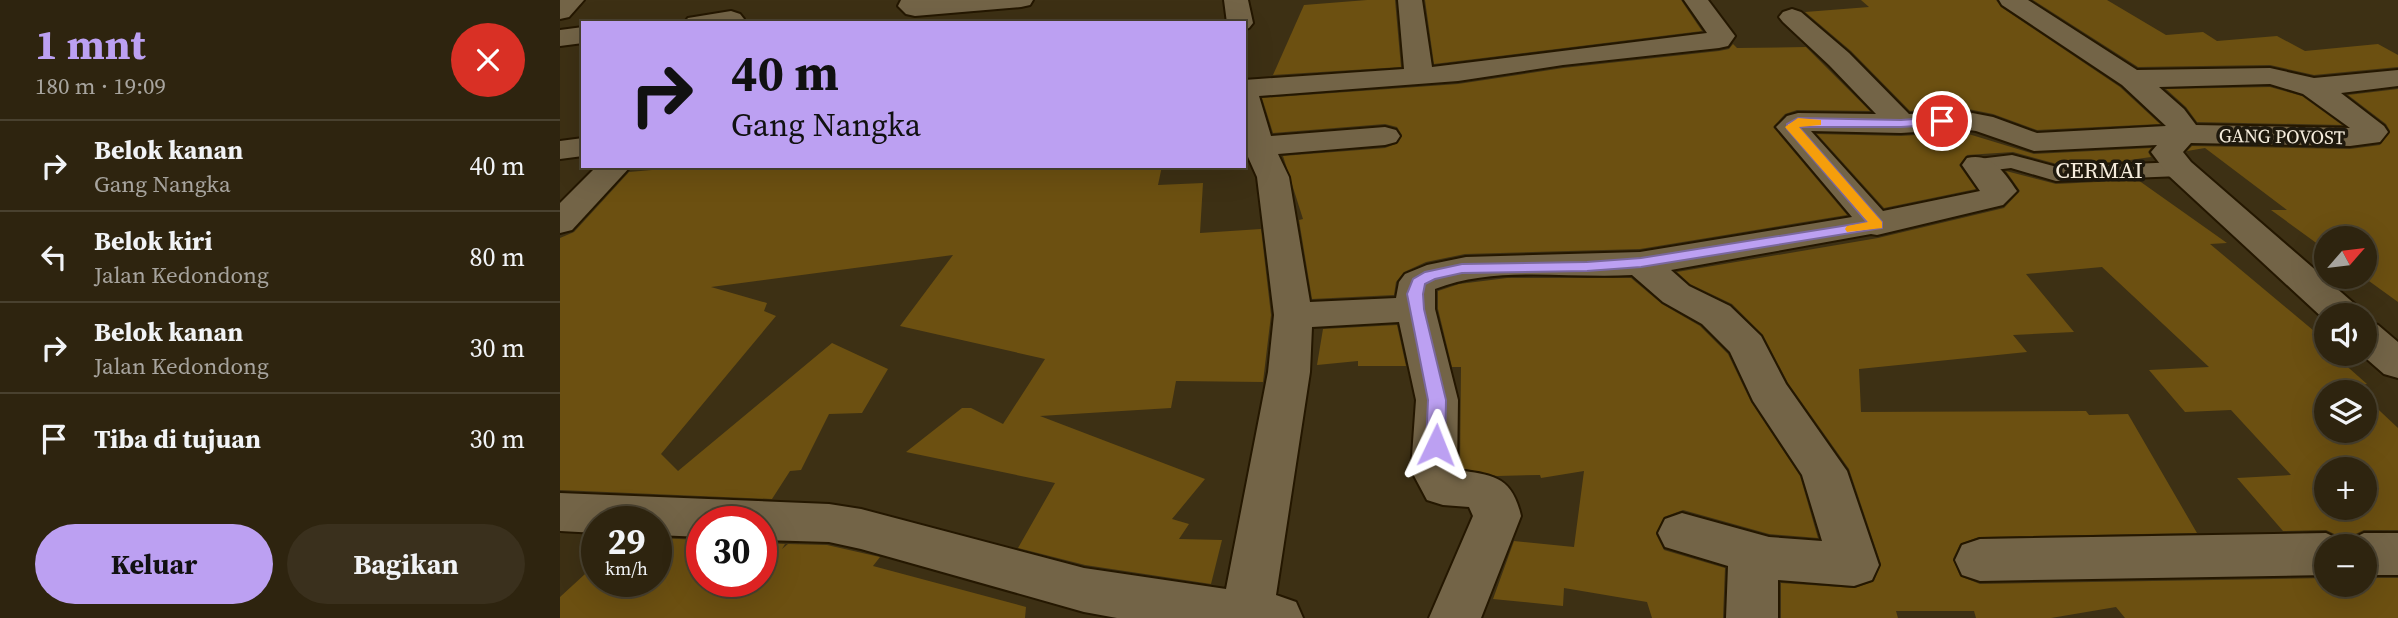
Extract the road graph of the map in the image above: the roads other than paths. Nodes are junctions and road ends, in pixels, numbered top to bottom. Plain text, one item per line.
1 (572, 0) edge
2 (913, 0) edge
3 (1021, 0) edge
4 (1236, 0) edge
5 (1410, 0) edge
6 (1696, 0) edge
7 (2011, 0) edge
8 (560, 12) edge
9 (735, 14) edge
10 (1792, 17) dead end
11 (705, 21) edge
12 (1240, 21) edge
13 (581, 35) edge
14 (560, 37) edge
15 (1419, 77) junction
16 (2398, 78) edge
17 (2130, 79) junction
18 (2314, 86) junction
19 (1246, 91) edge
20 (1246, 98) edge
21 (1901, 124) junction
22 (2182, 134) junction
23 (1385, 136) dead end
24 (1259, 146) junction
25 (581, 147) edge
26 (560, 150) edge
27 (1978, 165) joint
28 (613, 168) edge
29 (2180, 169) junction
30 (560, 223) edge
31 (1877, 225) junction
32 (1641, 263) junction
33 (2330, 303) edge
34 (1416, 309) junction
35 (1293, 314) junction
36 (2377, 345) edge
37 (2398, 364) edge
38 (560, 512) edge
39 (1682, 533) dead end
40 (1753, 554) junction
41 (2314, 554) edge
42 (2377, 554) edge
43 (2398, 554) edge
44 (1980, 560) dead end
45 (1262, 616) edge
46 (1455, 618) edge
47 (1752, 618) edge

1 - 8 street
2 - 3 street
4 - 12 street
5 - 15 street
6 - 15 street
7 - 17 street
9 - 11 street
10 - 21 street
13 - 14 street
15 - 19 street
16 - 18 street
17 - 18 street, GANG POVOST
17 - 22 street
18 - 22 street, GANG POVOST
20 - 24 street
21 - 22 street
21 - 31 street
22 - 29 street
23 - 24 street
24 - 35 street
25 - 26 street
27 - 29 lane, CERMAI
27 - 31 street
28 - 30 street
29 - 33 street
31 - 32 street
32 - 34 street
32 - 40 street
34 - 35 street
34 - 46 street
35 - 45 street
36 - 37 street
38 - 45 street
39 - 40 street
40 - 47 street
41 - 44 street
42 - 43 street

